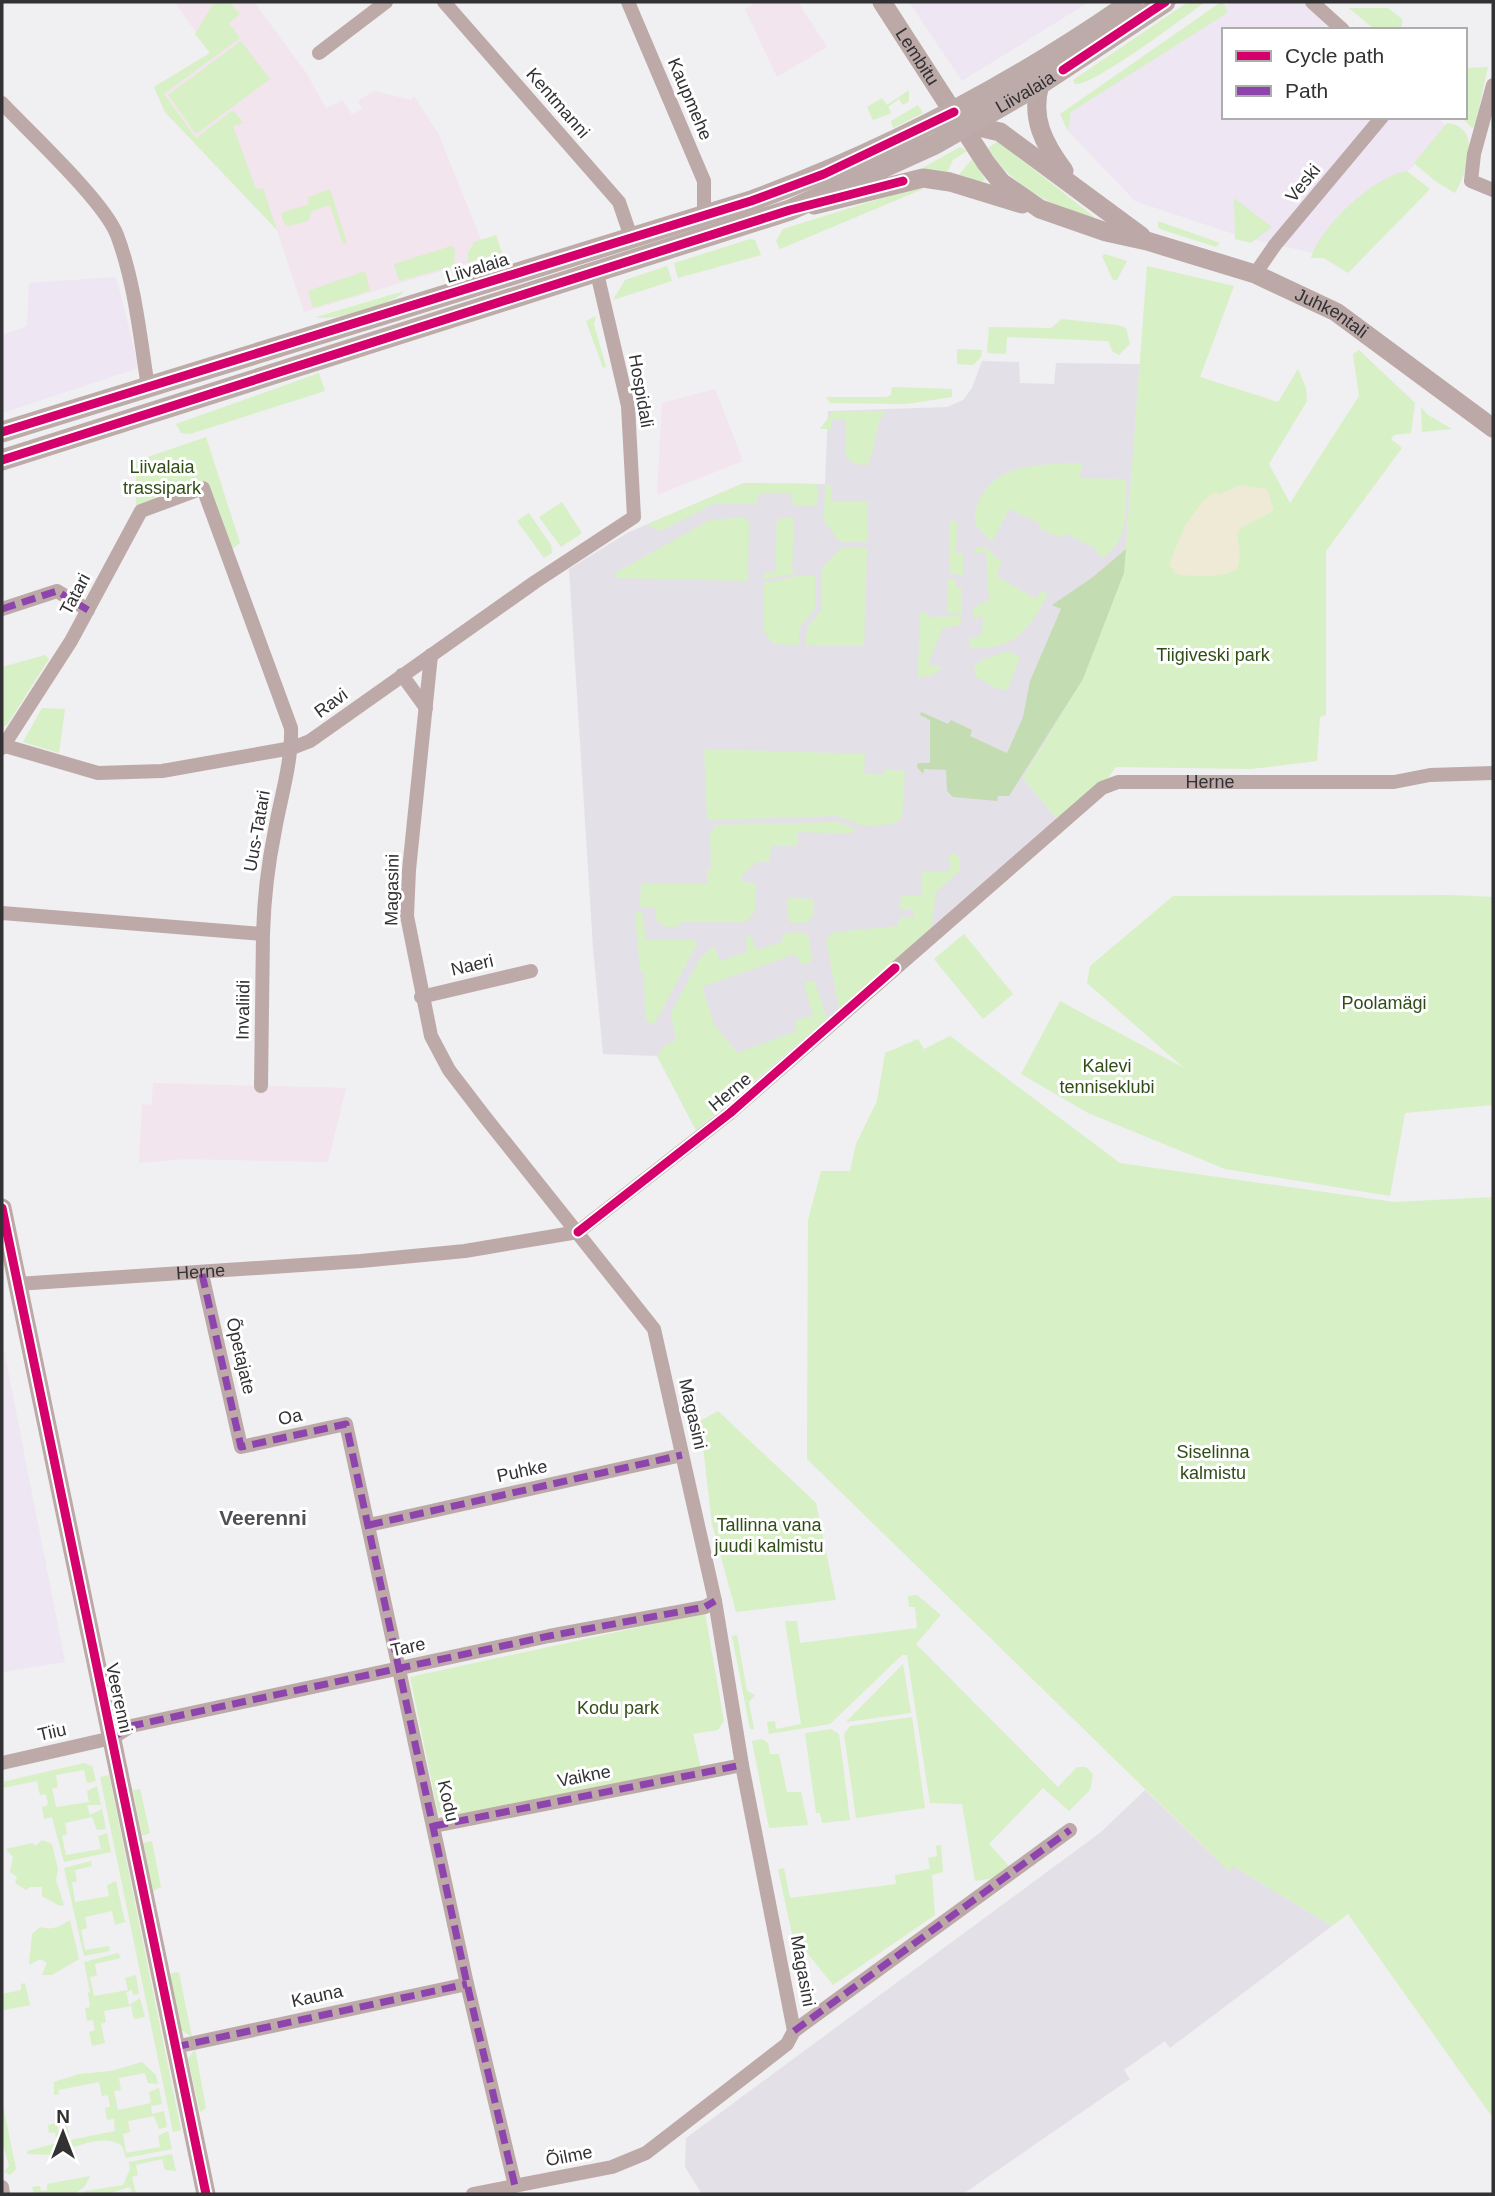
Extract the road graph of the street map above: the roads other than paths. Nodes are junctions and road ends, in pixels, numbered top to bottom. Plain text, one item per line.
1 (386, 2) edge
2 (444, 2) edge
3 (628, 2) edge
4 (882, 2) edge
5 (1132, 2) edge
6 (1165, 2) edge
7 (1312, 2) edge
8 (1341, 28) edge
9 (319, 53) dead end
10 (1040, 84) junction
11 (1493, 85) edge
12 (2, 103) edge
13 (1380, 119) edge
14 (962, 122) junction
15 (1072, 183) junction
16 (1493, 190) edge
17 (1040, 209) junction
18 (790, 210) junction
19 (704, 214) junction
20 (624, 239) junction
21 (1147, 241) junction
22 (597, 273) junction
23 (1255, 274) junction
24 (149, 387) junction
25 (1493, 428) edge
26 (2, 432) edge
27 (2, 460) edge
28 (203, 488) joint
29 (634, 517) joint
30 (2, 609) edge
31 (88, 610) junction
32 (431, 655) junction
33 (402, 675) junction
34 (426, 708) junction
35 (2, 746) edge
36 (292, 748) junction
37 (1493, 773) edge
38 (2, 913) edge
39 (263, 934) junction
40 (531, 971) dead end
41 (421, 997) junction
42 (261, 1086) dead end
43 (2, 1208) edge
44 (578, 1232) junction
45 (202, 1274) junction
46 (10, 1285) edge
47 (346, 1424) joint
48 (241, 1447) joint
49 (682, 1455) junction
50 (369, 1525) junction
51 (715, 1601) junction
52 (398, 1669) junction
53 (111, 1738) junction
54 (2, 1763) edge
55 (742, 1765) junction
56 (434, 1826) junction
57 (1070, 1830) dead end
58 (467, 1984) junction
59 (794, 2031) junction
60 (175, 2047) junction
61 (667, 2139) joint
62 (515, 2186) junction
63 (2, 2187) edge
64 (3, 2194) edge
65 (205, 2194) edge
66 (473, 2194) edge

1 - 9 street
2 - 20 street, Kentmanni
3 - 19 street, Kaupmehe
4 - 14 street, Lembitu
5 - 14 main road, Liivalaia
6 - 10 main road, Liivalaia
7 - 8 street
10 - 14 main road, Liivalaia
10 - 15 street
11 - 16 street
12 - 24 street
13 - 23 street, Veski
14 - 15 street, Juhkentali
14 - 17 street, Juhkentali
14 - 18 main road, Liivalaia
14 - 19 main road, Liivalaia
15 - 21 street, Juhkentali
17 - 18 street
17 - 21 street, Juhkentali
18 - 22 main road, Liivalaia
19 - 20 main road, Liivalaia
20 - 22 main road
20 - 24 main road, Liivalaia
21 - 23 street, Juhkentali
22 - 27 main road, Liivalaia
22 - 29 street, Hospidali
23 - 25 street, Juhkentali
24 - 26 main road, Liivalaia
28 - 31 street, Tatari
28 - 36 street, Uus-Tatari
29 - 32 street, Ravi
30 - 31 street
31 - 35 street, Tatari
32 - 33 street, Ravi
32 - 34 street, Magasini
33 - 34 street
33 - 36 street, Ravi
34 - 41 street, Magasini
35 - 36 street, Ravi
36 - 39 street, Uus-Tatari
37 - 44 street, Herne
38 - 39 street
39 - 42 street, Invaliidi
40 - 41 street, Naeri
41 - 44 street, Magasini
43 - 46 street, Veerenni
44 - 45 street, Herne
44 - 49 street, Magasini
45 - 46 street, Herne
45 - 48 street, Õpetajate
46 - 53 street, Veerenni
47 - 48 street, Oa
47 - 50 street, Kodu
49 - 50 street, Puhke
49 - 51 street, Magasini
50 - 52 street, Kodu
51 - 52 street, Tare
51 - 55 street, Magasini
52 - 53 street, Tare
52 - 56 street, Kodu
53 - 54 street, Tiiu
53 - 60 street, Veerenni
55 - 56 street, Vaikne
55 - 59 street, Magasini
56 - 58 street, Kodu
57 - 59 street
58 - 60 street, Kauna
58 - 62 street, Kodu
59 - 61 street, Magasini
60 - 65 street, Veerenni
61 - 62 street, Õilme
62 - 66 street, Õilme
63 - 64 street

